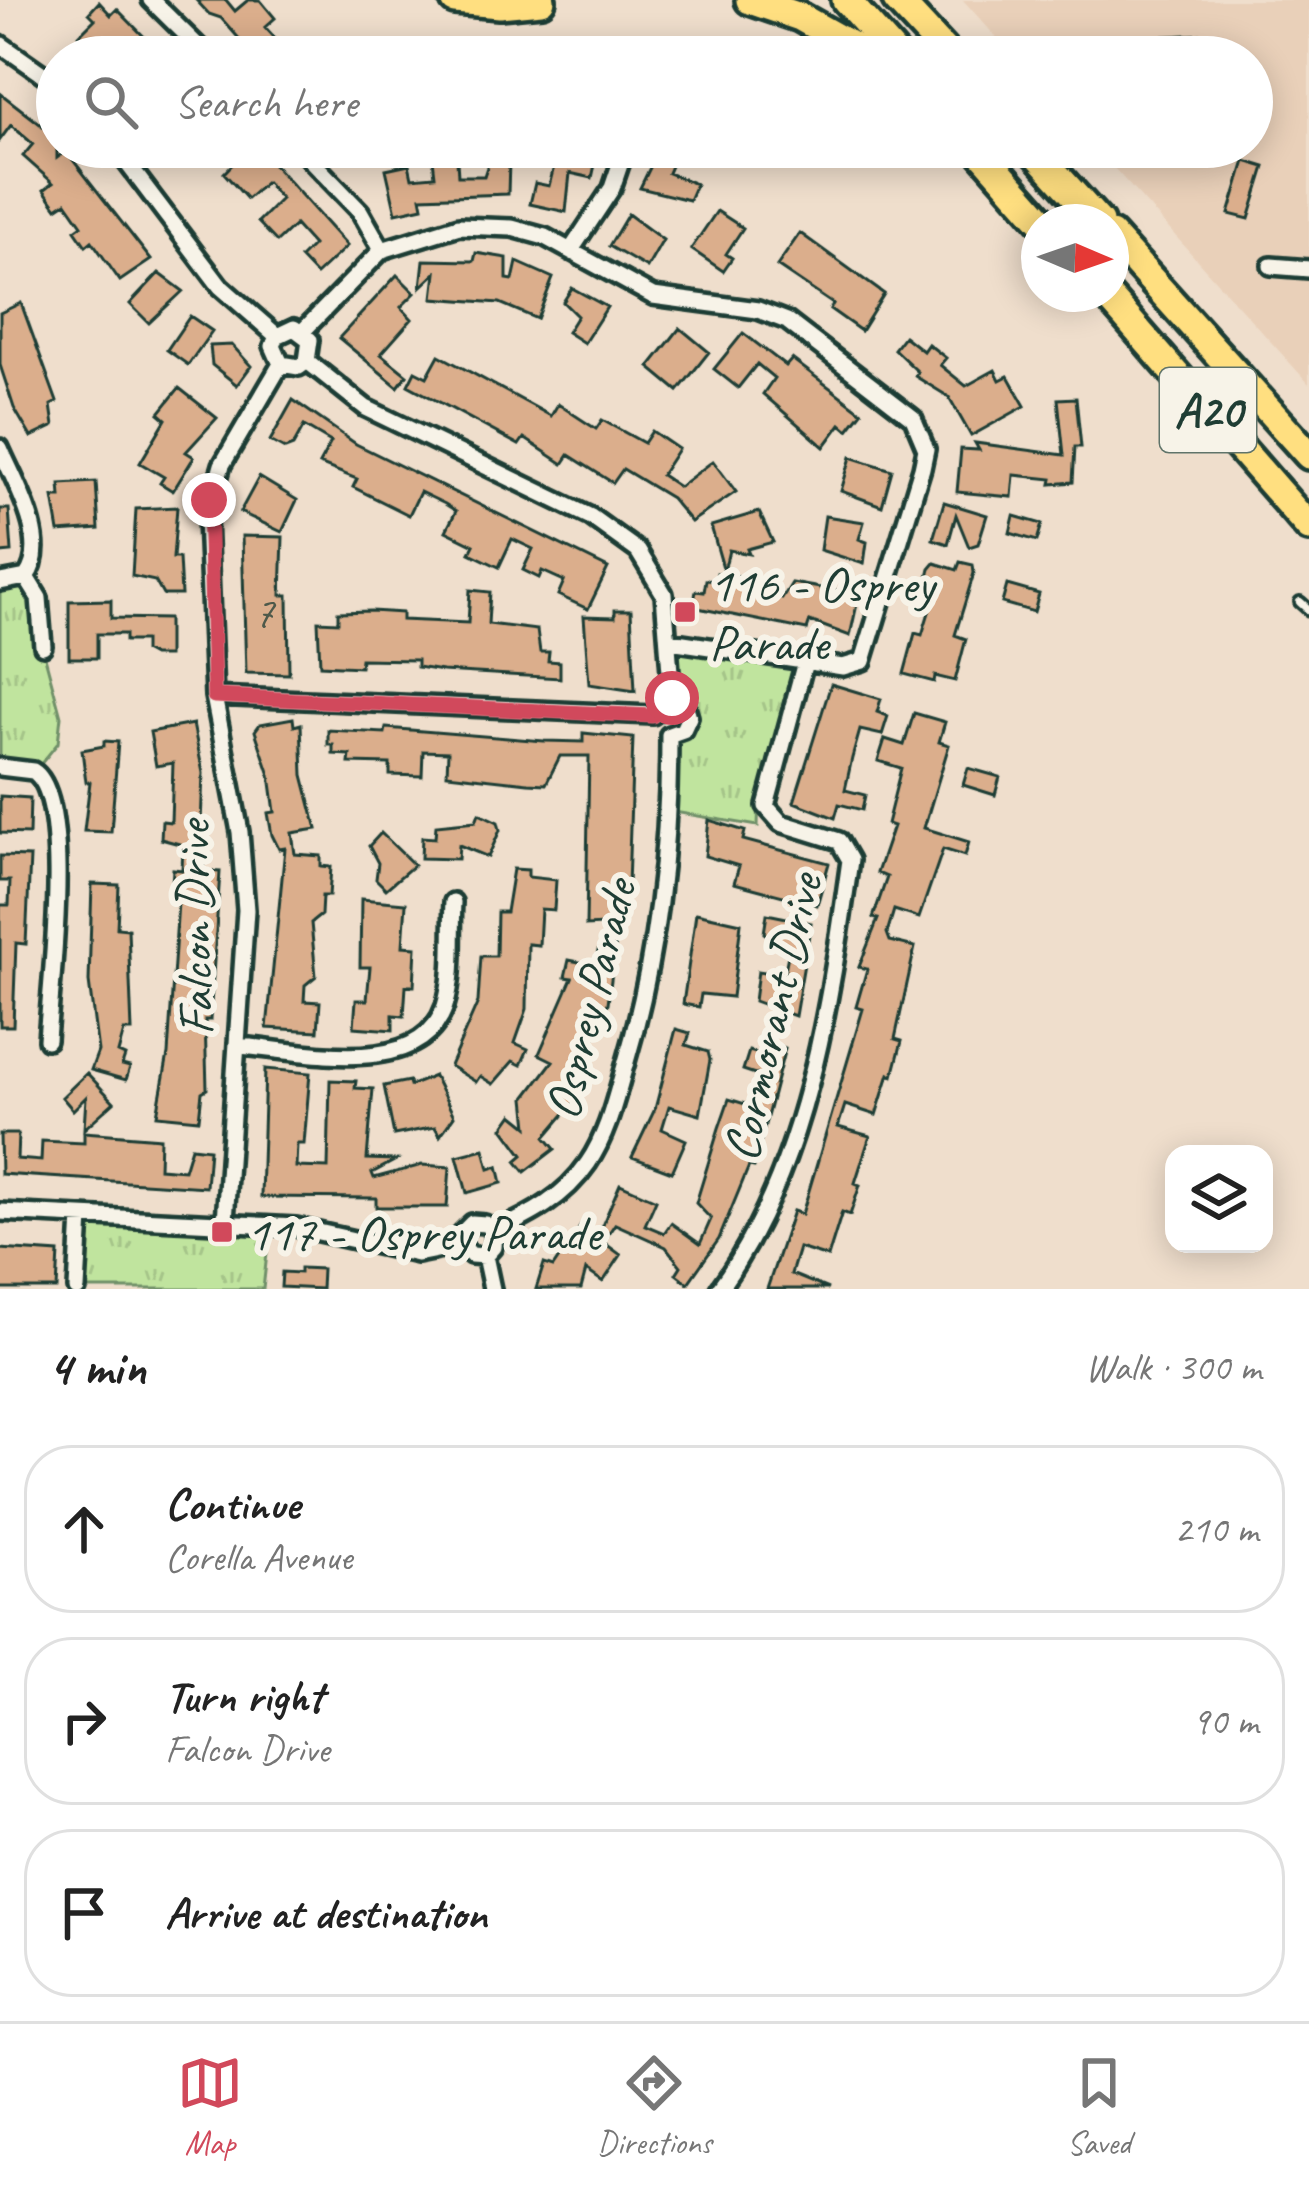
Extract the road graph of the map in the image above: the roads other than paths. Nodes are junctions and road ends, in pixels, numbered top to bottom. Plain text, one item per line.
1 (151, 0) edge
2 (455, 0) edge
3 (541, 0) edge
4 (750, 0) edge
5 (846, 0) edge
6 (897, 0) edge
7 (912, 0) edge
8 (188, 36) edge
9 (834, 36) edge
10 (878, 36) edge
11 (930, 36) edge
12 (936, 36) edge
13 (0, 44) edge
14 (36, 69) edge
15 (131, 168) edge
16 (318, 168) edge
17 (619, 168) edge
18 (995, 168) edge
19 (1050, 168) edge
20 (1027, 204) edge
21 (1083, 204) edge
22 (382, 250) junction
23 (571, 250) junction
24 (1129, 256) edge
25 (1271, 266) dead end
26 (1309, 269) edge
27 (1122, 312) edge
28 (303, 332) junction
29 (277, 336) junction
30 (307, 362) junction
31 (281, 364) junction
32 (0, 448) edge
33 (1309, 455) edge
34 (1309, 527) edge
35 (26, 577) junction
36 (0, 582) edge
37 (1300, 602) dead end
38 (1309, 610) edge
39 (670, 641) junction
40 (43, 646) dead end
41 (805, 662) junction
42 (214, 696) junction
43 (672, 698) junction
44 (652, 716) junction
45 (669, 734) junction
46 (0, 766) edge
47 (453, 902) dead end
48 (47, 1040) dead end
49 (239, 1046) junction
50 (0, 1212) edge
51 (81, 1217) junction
52 (226, 1221) junction
53 (494, 1232) junction
54 (462, 1245) junction
55 (485, 1256) junction
56 (77, 1289) edge
57 (492, 1289) edge
58 (719, 1289) edge

1 - 8 street
2 - 3 highway
4 - 9 highway
5 - 10 highway
6 - 11 highway
7 - 12 highway
13 - 14 street
15 - 29 street
16 - 22 street
17 - 23 street
18 - 20 highway
19 - 21 highway
22 - 23 street
22 - 28 street
23 - 41 street
24 - 33 highway, A20
25 - 26 street
27 - 34 highway, A20
28 - 29 street
28 - 30 street
29 - 31 street
30 - 31 street
30 - 39 street
31 - 42 street, Falcon Drive
32 - 35 street
35 - 36 street
35 - 40 street
37 - 38 lane
39 - 41 street
39 - 43 street
41 - 58 street, Cormorant Drive
42 - 44 street
42 - 49 street, Falcon Drive
43 - 44 street
43 - 45 street
44 - 45 street
45 - 53 street, Osprey Parade
46 - 48 street
47 - 49 street
49 - 52 street, Falcon Drive
50 - 51 street
51 - 52 street
51 - 56 street
52 - 54 street
53 - 54 street
53 - 55 street
54 - 55 street
55 - 57 street

